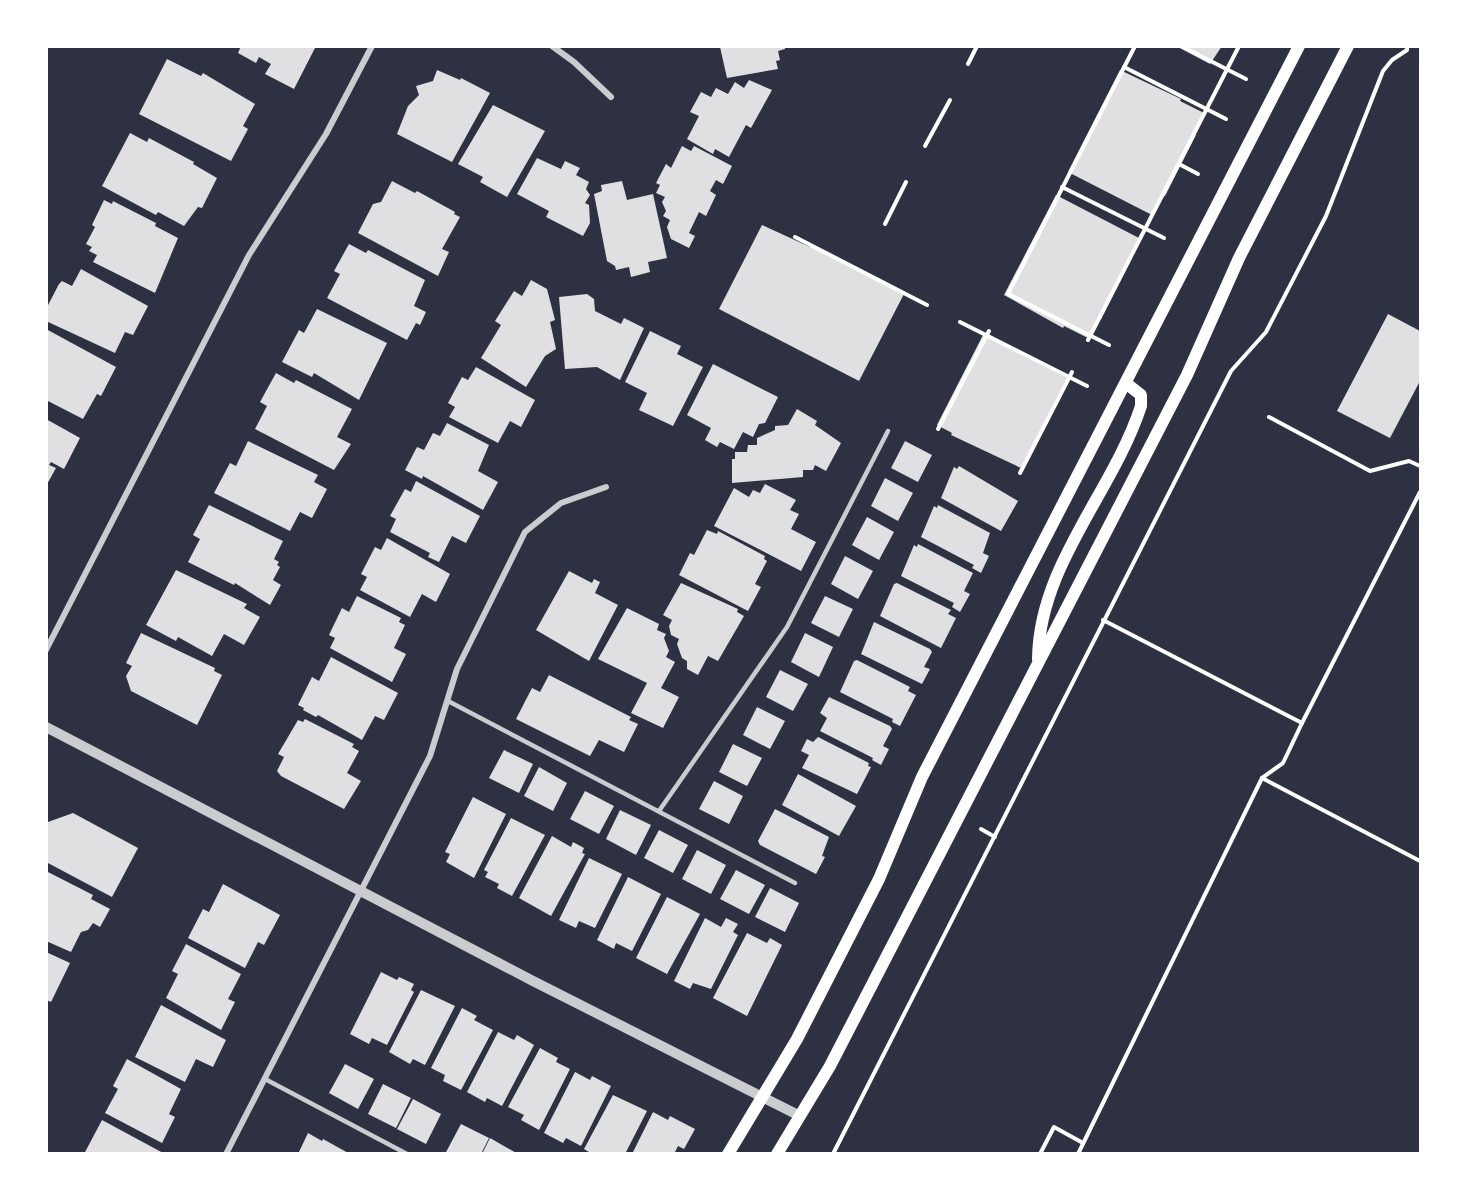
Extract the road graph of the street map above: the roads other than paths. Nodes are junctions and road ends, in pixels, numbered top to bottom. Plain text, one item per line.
1 (372, 46) edge
2 (552, 46) edge
3 (1299, 46) edge
4 (1348, 46) edge
5 (611, 96) dead end
6 (1127, 384) junction
7 (888, 431) dead end
8 (606, 487) dead end
9 (46, 650) edge
10 (1038, 661) junction
11 (448, 701) junction
12 (46, 727) edge
13 (658, 811) junction
14 (795, 883) dead end
15 (362, 891) junction
16 (264, 1079) junction
17 (762, 1096) junction
18 (800, 1116) junction
19 (226, 1154) edge
20 (407, 1154) edge
21 (728, 1154) edge
22 (777, 1154) edge

1 - 9 street
2 - 5 street
3 - 6 main road
4 - 10 main road
6 - 10 main road
6 - 17 main road
7 - 13 lane
8 - 11 street
10 - 18 main road
11 - 13 lane
11 - 15 street
12 - 15 street
13 - 14 lane
15 - 16 street
15 - 17 street
16 - 19 street
16 - 20 lane
17 - 18 street
17 - 21 main road
18 - 22 main road

